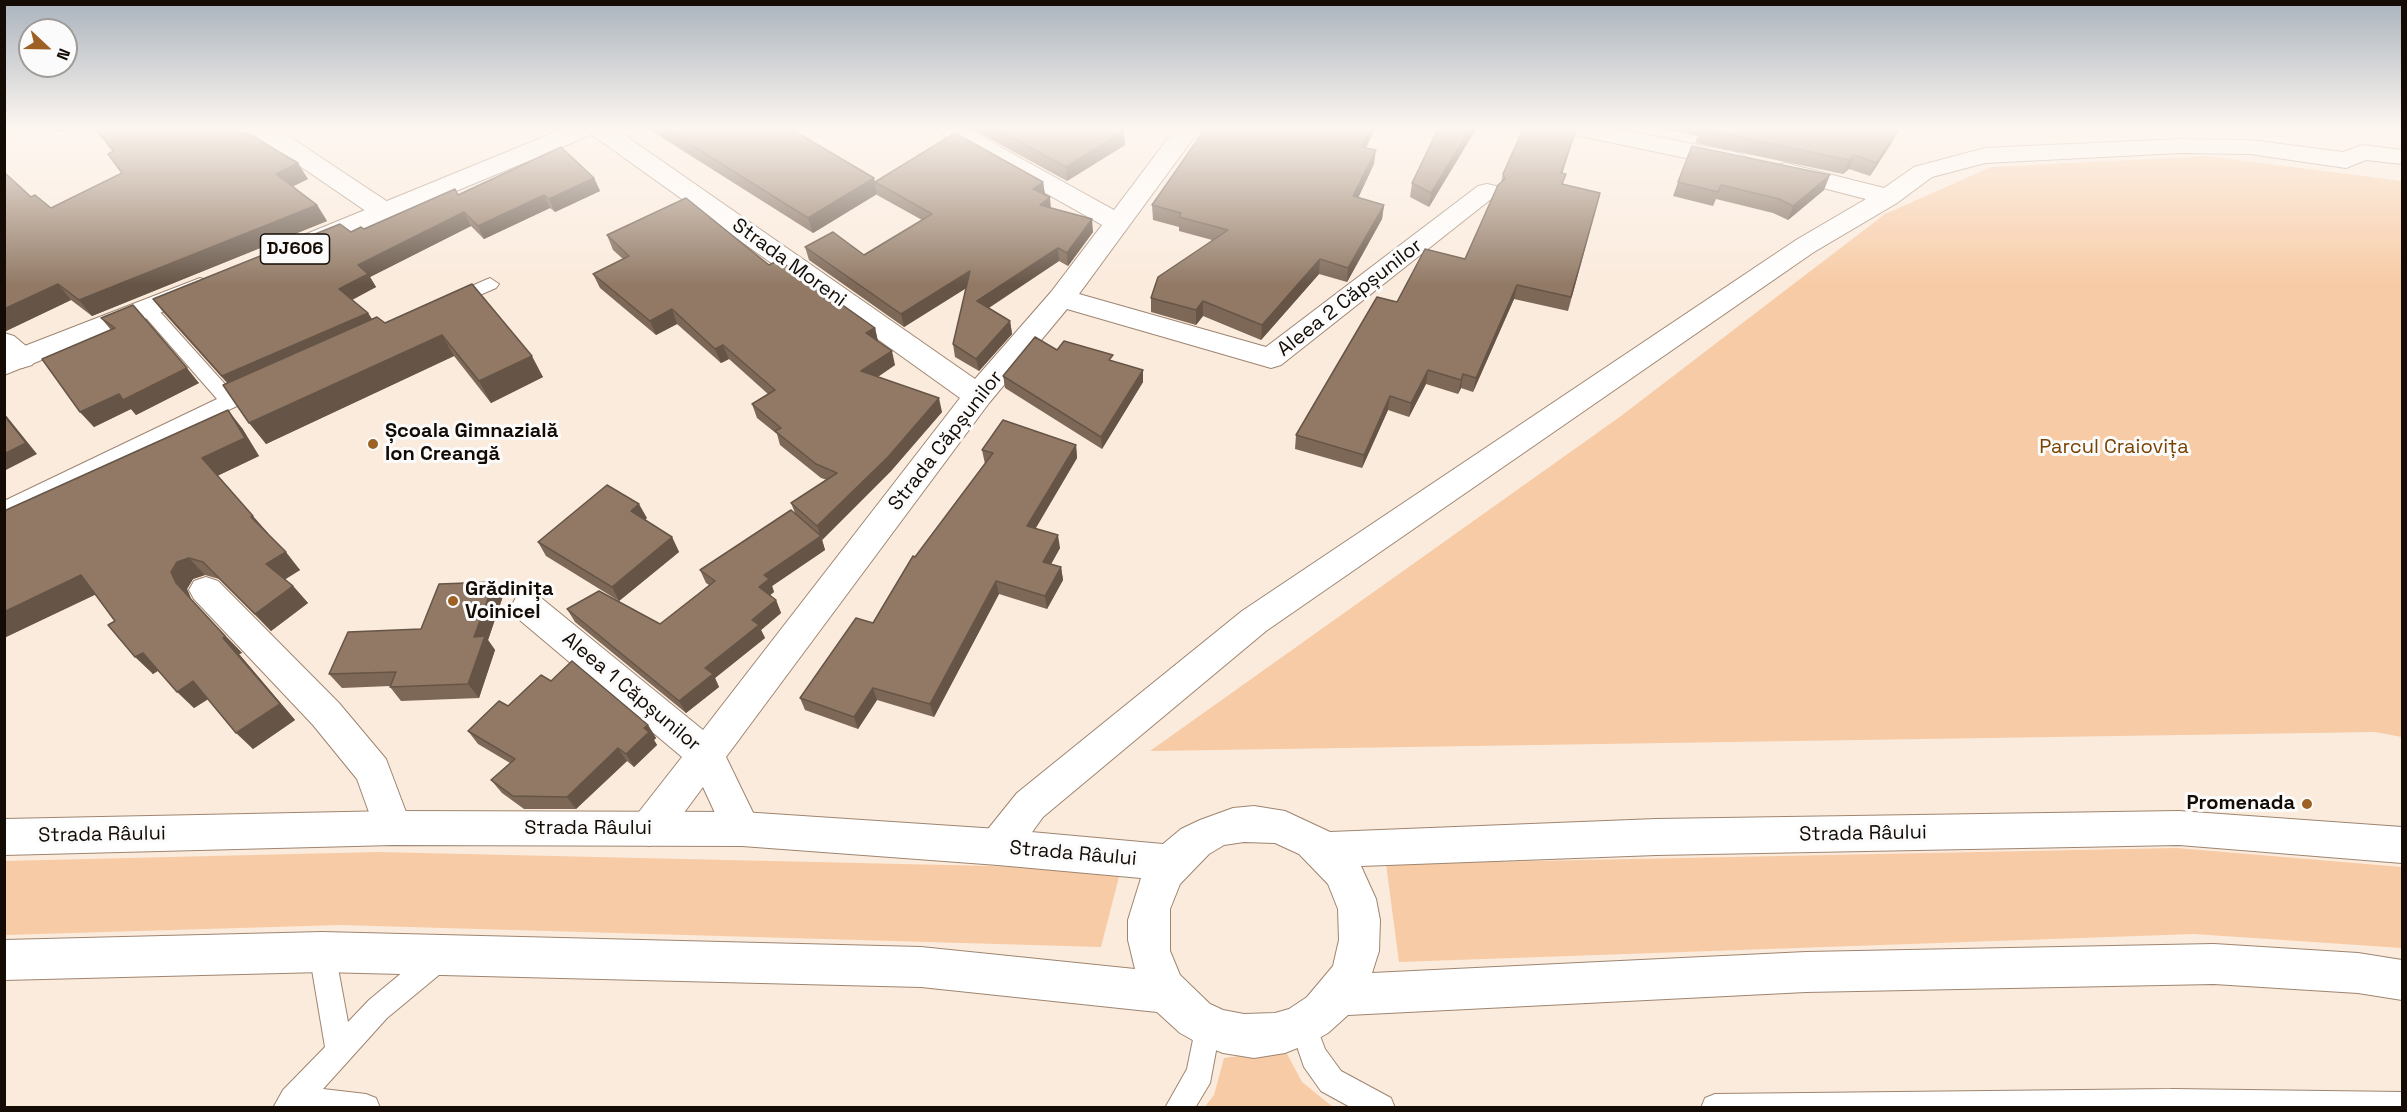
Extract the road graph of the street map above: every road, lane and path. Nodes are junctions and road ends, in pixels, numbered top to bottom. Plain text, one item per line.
1 (339, 181) edge
2 (460, 181) edge
3 (673, 181) edge
4 (1043, 181) edge
5 (1149, 181) edge
6 (1830, 181) edge
7 (1911, 181) edge
8 (1487, 192) dead end
9 (1888, 197) junction
10 (385, 212) junction
11 (1118, 223) junction
12 (279, 255) edge
13 (225, 277) edge
14 (490, 284) dead end
15 (1061, 298) junction
16 (147, 308) junction
17 (435, 308) edge
18 (10, 355) edge
19 (272, 381) edge
20 (978, 396) junction
21 (229, 401) junction
22 (4, 510) edge
23 (206, 590) edge
24 (528, 607) dead end
25 (706, 755) junction
26 (393, 828) junction
27 (649, 829) junction
28 (742, 829) junction
29 (4, 837) edge
30 (2403, 845) edge
31 (998, 847) junction
32 (1323, 850) junction
33 (1170, 862) junction
34 (322, 952) junction
35 (443, 956) junction
36 (4, 960) edge
37 (2403, 980) edge
38 (1168, 993) junction
39 (1341, 996) junction
40 (1208, 1024) junction
41 (1303, 1026) junction
42 (339, 1050) junction
43 (290, 1104) edge
44 (2403, 1106) edge
45 (366, 1107) edge
46 (1179, 1107) edge
47 (1381, 1107) edge
48 (1715, 1107) edge

1 - 10 street
2 - 10 street, DJ606
3 - 20 street, Strada Moreni
4 - 11 street
5 - 11 street, Strada Căpșunilor
6 - 9 street
7 - 9 street
8 - 15 street, Aleea 2 Căpșunilor
9 - 31 street
10 - 12 street, DJ606
11 - 15 street, Strada Căpșunilor
13 - 16 street
14 - 17 lane
15 - 20 street, Strada Căpșunilor
16 - 18 street
16 - 21 lane
19 - 21 lane
20 - 25 street, Strada Căpșunilor
21 - 22 lane
23 - 26 street
24 - 25 street, Aleea 1 Căpșunilor
25 - 27 street, Strada Căpșunilor
25 - 28 street
26 - 27 street, Strada Râului
26 - 29 street, Strada Râului
27 - 28 street, Strada Râului
28 - 31 street, Strada Râului
30 - 32 street, Strada Râului
31 - 33 street, Strada Râului
32 - 33 street, Strada Râului
32 - 39 street, Strada Râului
33 - 38 street, Strada Râului
34 - 35 street
34 - 36 street
34 - 42 lane
35 - 38 street
35 - 42 lane
37 - 39 street
38 - 40 street, Strada Râului
39 - 41 street, Strada Râului
40 - 41 street, Strada Râului
40 - 46 lane
41 - 47 lane
42 - 43 lane
43 - 45 lane
44 - 48 lane

